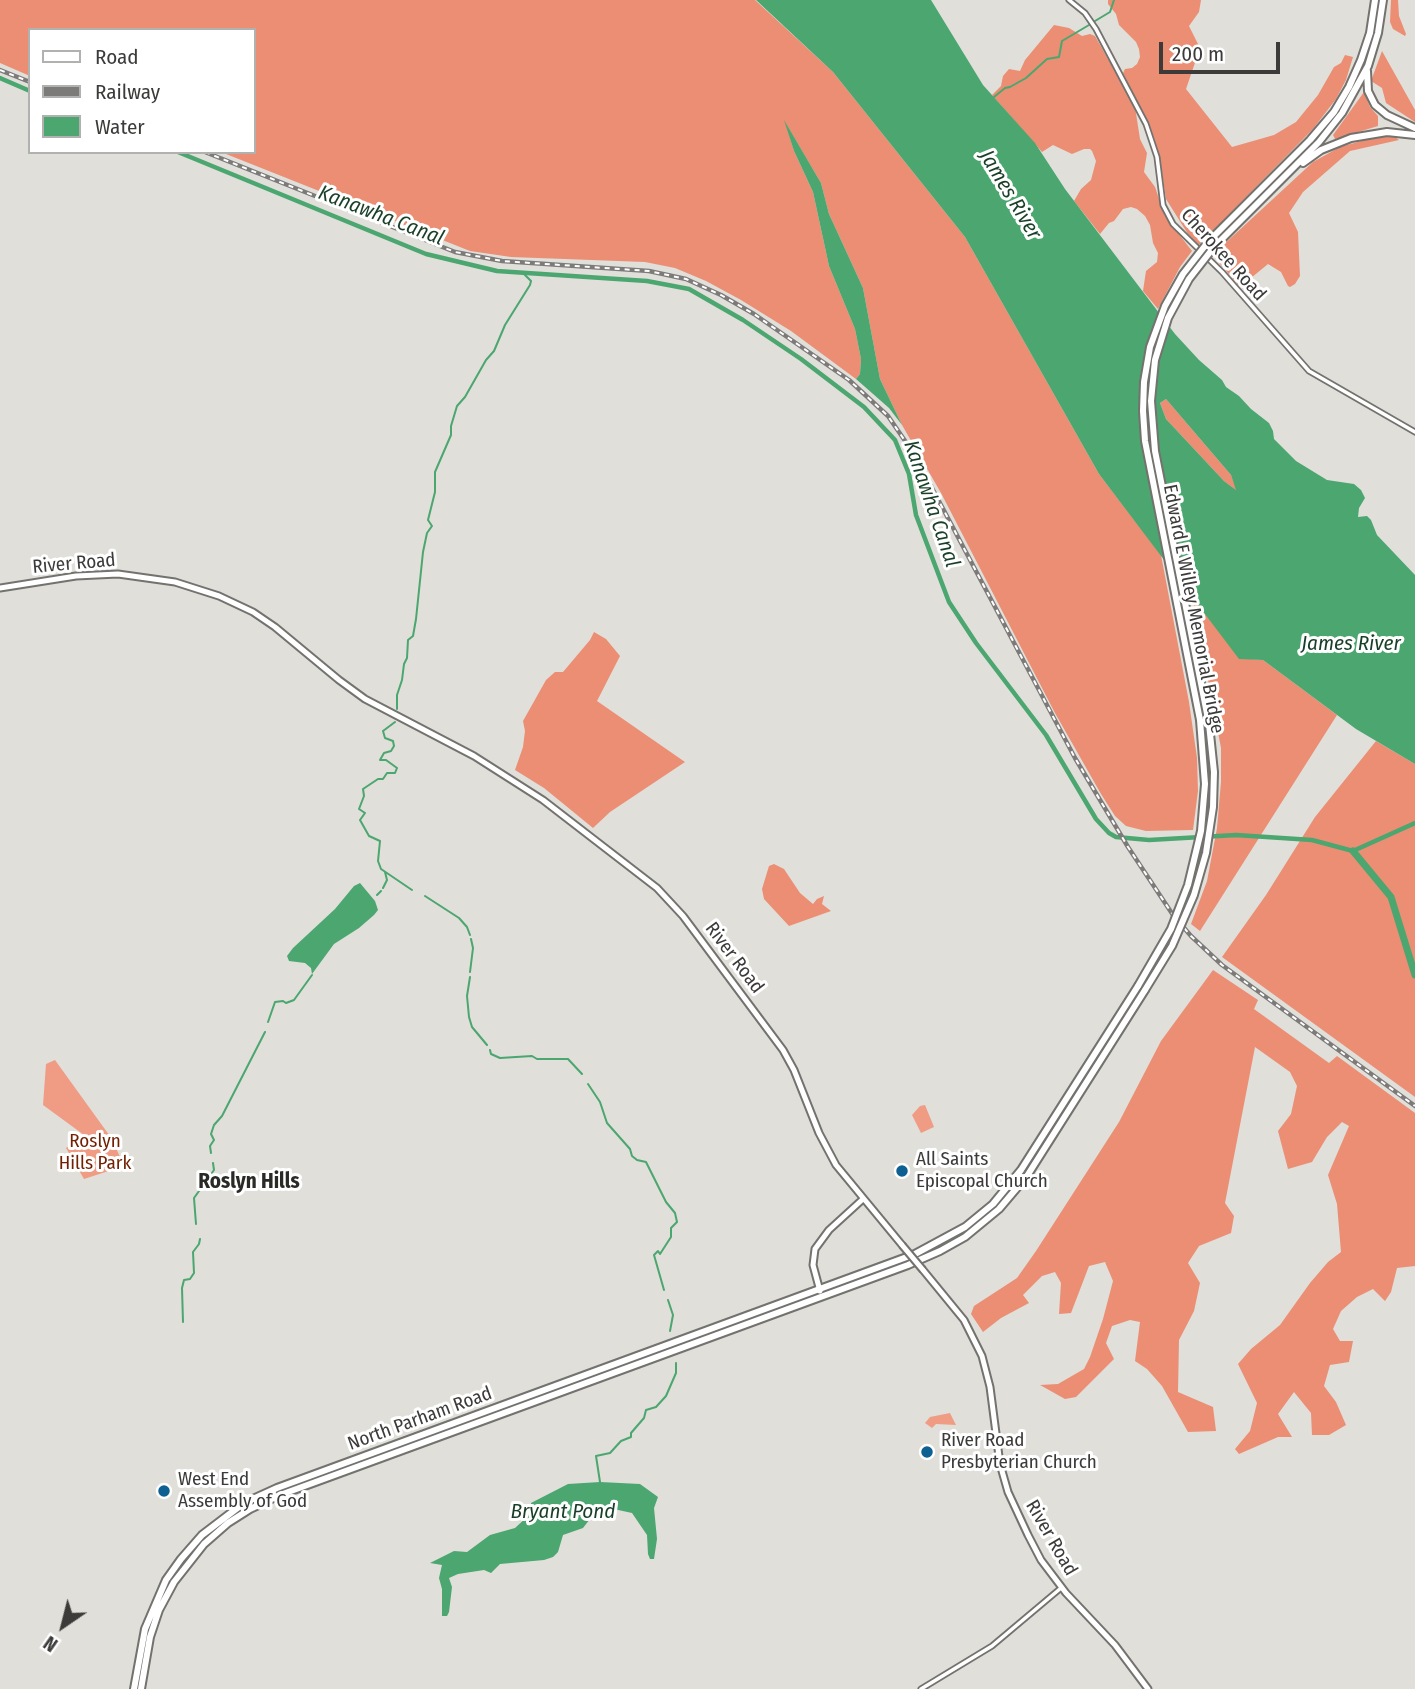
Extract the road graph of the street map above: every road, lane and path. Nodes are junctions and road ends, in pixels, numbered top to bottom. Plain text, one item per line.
1 (1069, 0) edge
2 (1383, 0) edge
3 (1375, 2) edge
4 (1367, 66) junction
5 (1415, 128) edge
6 (1415, 135) edge
7 (1262, 199) junction
8 (1211, 245) junction
9 (1415, 432) edge
10 (0, 588) edge
11 (863, 1199) junction
12 (821, 1293) junction
13 (1061, 1588) junction
14 (134, 1689) edge
15 (141, 1689) edge
16 (921, 1689) edge
17 (1148, 1689) edge

1 - 9 street, Cherokee Road
2 - 4 highway
3 - 8 highway
4 - 5 highway
4 - 7 highway
6 - 7 highway
7 - 8 highway
8 - 12 highway, Edward E Willey Memorial Bridge, bridge
10 - 11 main road, River Road
11 - 12 main road
11 - 13 main road, River Road, bridge
12 - 14 highway, North Parham Road
12 - 15 highway, North Parham Road
13 - 16 street
13 - 17 main road, River Road

